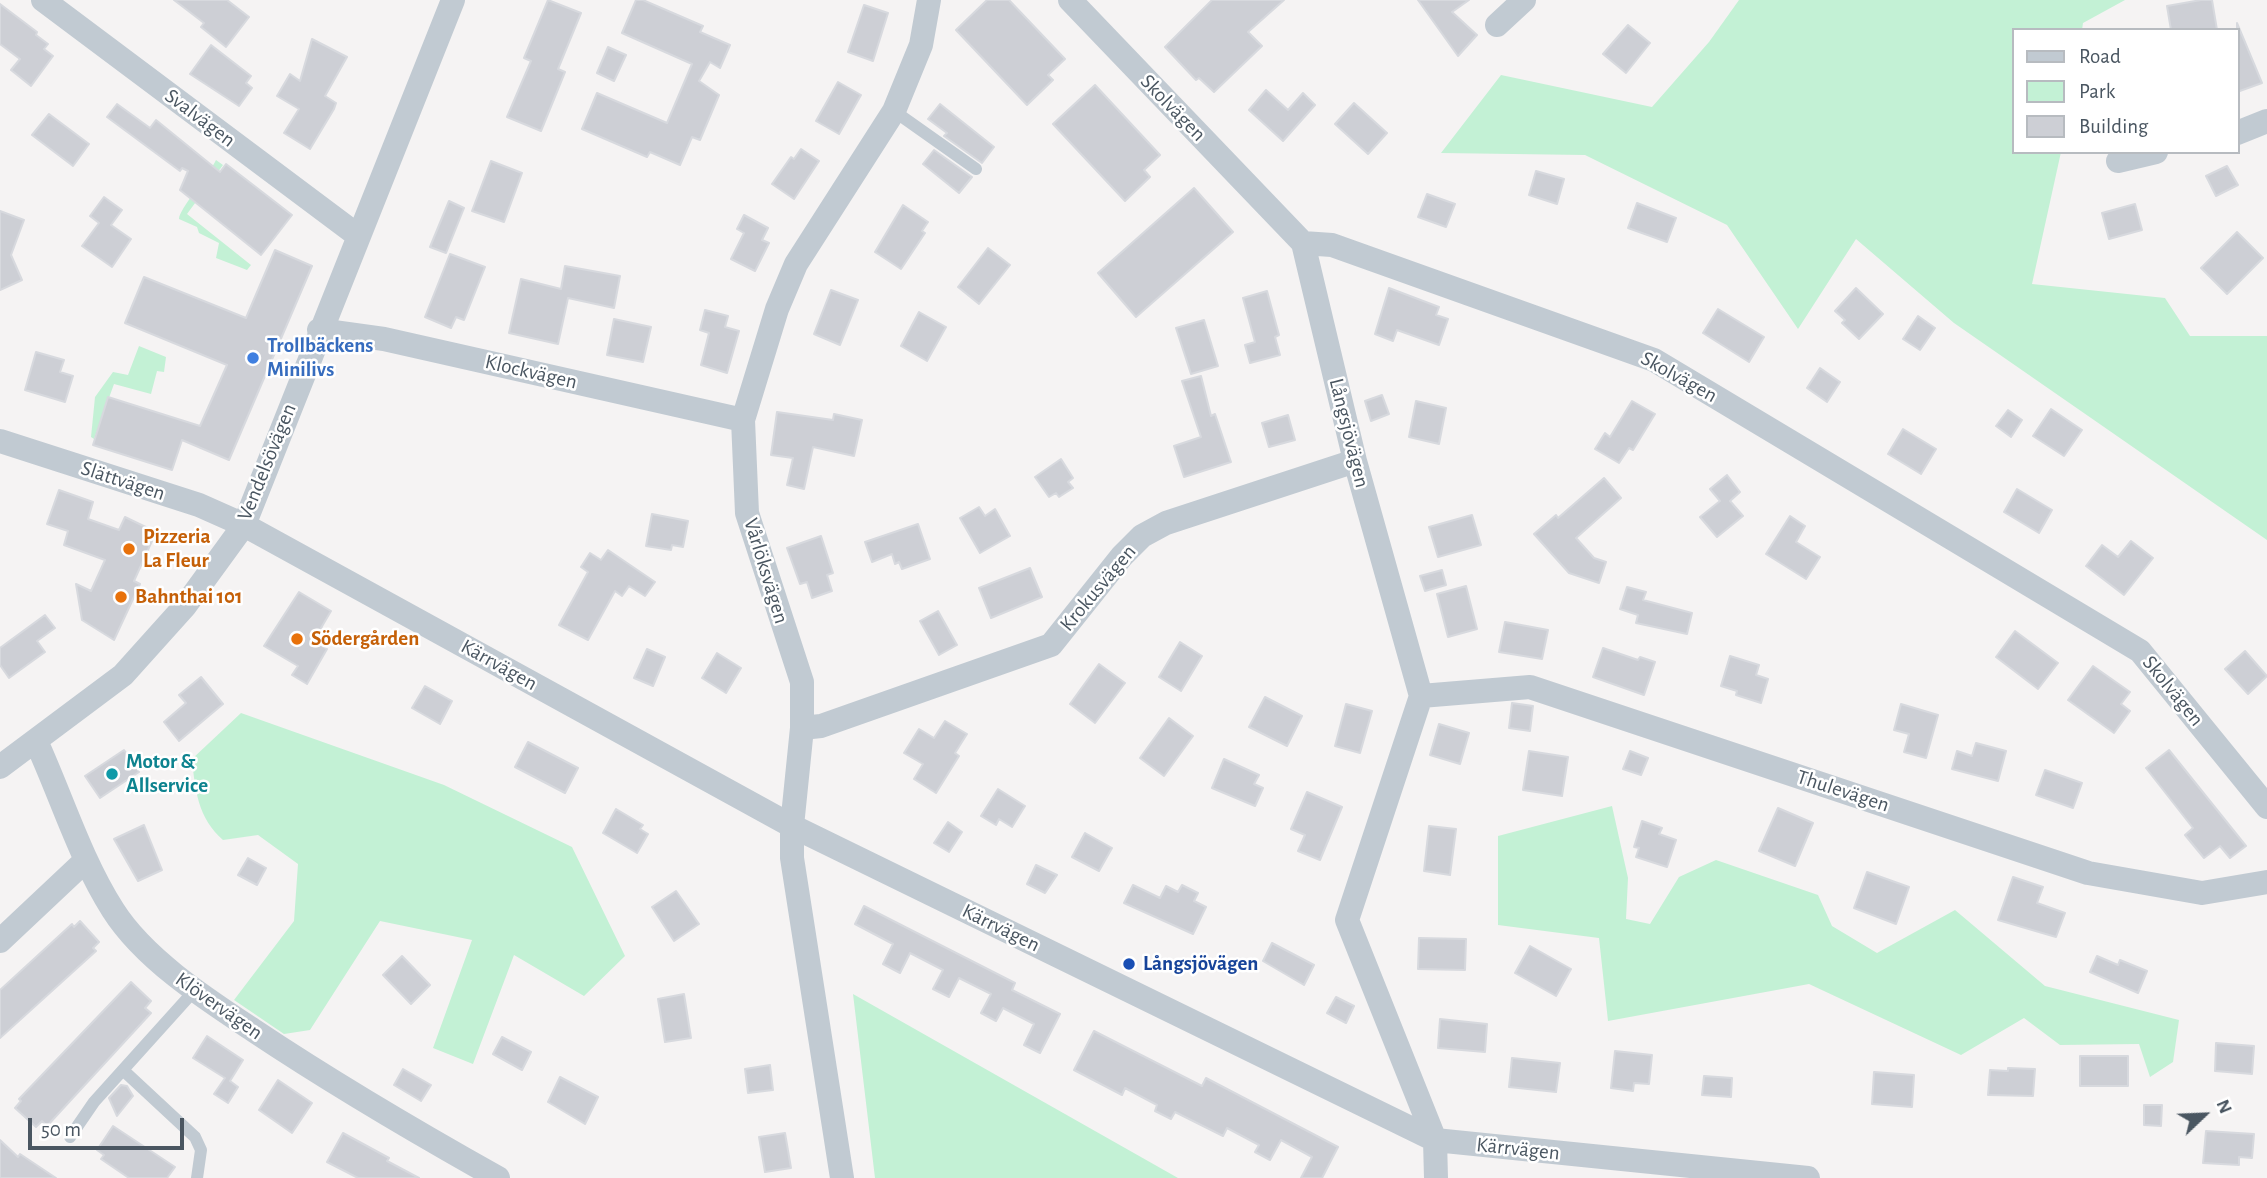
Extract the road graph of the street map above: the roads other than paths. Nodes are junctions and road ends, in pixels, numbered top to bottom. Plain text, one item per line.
1 (43, 0) edge
2 (453, 0) edge
3 (929, 0) edge
4 (1524, 0) edge
5 (1080, 3) edge
6 (1497, 25) dead end
7 (894, 111) junction
8 (2267, 121) edge
9 (2239, 132) edge
10 (2147, 154) edge
11 (2118, 161) dead end
12 (976, 169) dead end
13 (357, 235) junction
14 (1303, 243) junction
15 (319, 330) junction
16 (743, 420) junction
17 (0, 441) edge
18 (1355, 461) junction
19 (244, 525) junction
20 (1421, 696) junction
21 (802, 728) junction
22 (36, 741) junction
23 (0, 767) edge
24 (2267, 807) edge
25 (792, 826) junction
26 (85, 861) junction
27 (2267, 881) edge
28 (0, 941) edge
29 (194, 991) junction
30 (124, 1071) junction
31 (70, 1137) dead end
32 (1435, 1140) junction
33 (197, 1178) edge
34 (498, 1178) edge
35 (842, 1178) edge
36 (1436, 1178) edge
37 (1808, 1178) edge

1 - 13 street, Svalvägen
2 - 13 street, Vendelsövägen
3 - 7 street, Vårlöksvägen
4 - 6 street
5 - 14 street, Skolvägen
7 - 12 lane
7 - 16 street, Vårlöksvägen
8 - 9 street
10 - 11 street
13 - 15 street, Vendelsövägen
14 - 18 street, Långsjövägen
14 - 24 street, Skolvägen
15 - 16 street, Klockvägen
15 - 19 street, Vendelsövägen
16 - 21 street, Vårlöksvägen
17 - 19 street, Slättvägen
18 - 20 street, Långsjövägen
18 - 21 street, Krokusvägen
19 - 22 street, Vendelsövägen
19 - 25 street, Kärrvägen
20 - 27 street, Thulevägen
20 - 32 street
21 - 25 street, Vårlöksvägen
22 - 23 street, Vendelsövägen
22 - 26 street, Klövervägen
25 - 32 street, Kärrvägen
25 - 35 street, Vårlöksvägen
26 - 28 street
26 - 29 street, Klövervägen
29 - 30 lane
29 - 34 street, Klövervägen
30 - 31 lane
30 - 33 lane
32 - 36 street
32 - 37 street, Kärrvägen

